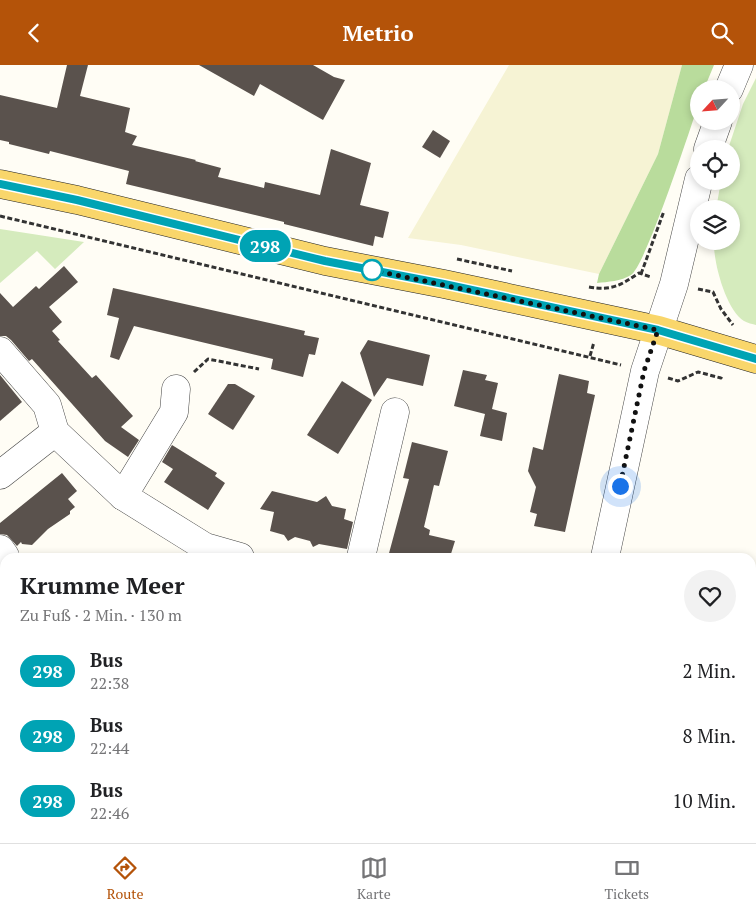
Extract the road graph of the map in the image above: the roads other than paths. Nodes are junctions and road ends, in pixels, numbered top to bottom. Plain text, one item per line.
1 (739, 65) edge
2 (733, 80) edge
3 (0, 184) edge
4 (696, 190) edge
5 (658, 330) junction
6 (0, 351) edge
7 (756, 359) edge
8 (176, 389) road end
9 (395, 412) dead end
10 (56, 433) junction
11 (0, 475) edge
12 (123, 496) junction
13 (202, 552) edge
14 (362, 553) edge
15 (605, 553) edge

1 - 2 street
3 - 5 main road
4 - 5 street
5 - 7 main road
5 - 15 street
6 - 10 street
8 - 12 street
9 - 14 street
10 - 11 street
10 - 12 street
12 - 13 street

